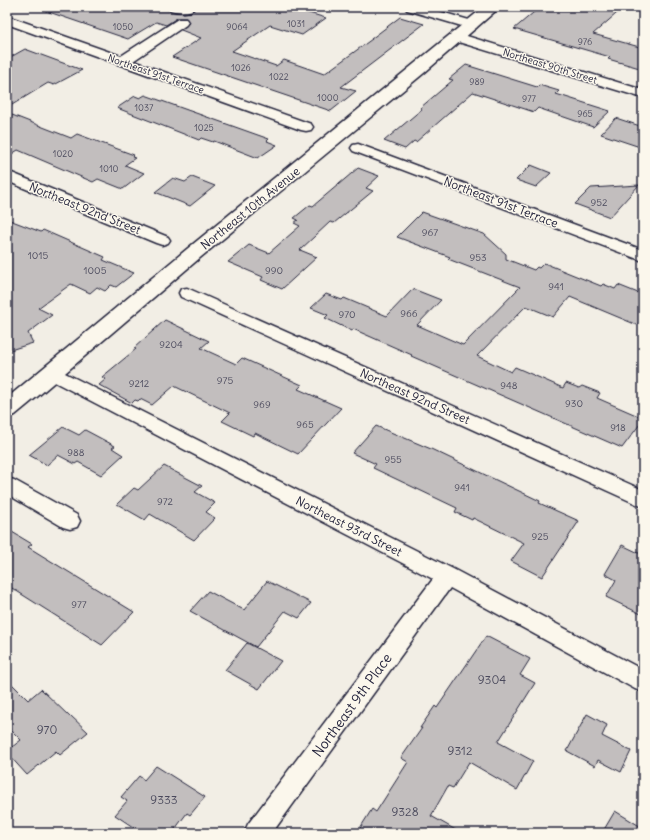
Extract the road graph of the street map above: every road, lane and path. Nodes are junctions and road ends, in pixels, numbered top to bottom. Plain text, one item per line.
1 (411, 7) edge
2 (493, 7) edge
3 (7, 20) edge
4 (182, 22) dead end
5 (472, 25) junction
6 (457, 37) junction
7 (122, 62) junction
8 (643, 94) edge
9 (306, 127) dead end
10 (358, 148) dead end
11 (7, 176) edge
12 (162, 240) dead end
13 (643, 256) edge
14 (187, 293) dead end
15 (53, 374) junction
16 (7, 410) edge
17 (7, 485) edge
18 (643, 499) edge
19 (70, 521) dead end
20 (447, 576) junction
21 (643, 682) edge
22 (257, 833) edge

1 - 5 street
2 - 5 street, Northeast 10th Avenue
3 - 7 street, Northeast 91st Terrace
4 - 7 street
5 - 6 street, Northeast 10th Avenue
6 - 8 street, Northeast 90th Street
6 - 15 street, Northeast 10th Avenue
7 - 9 street, Northeast 91st Terrace
10 - 13 street, Northeast 91st Terrace
11 - 12 street, Northeast 92nd Street
14 - 18 street, Northeast 92nd Street
15 - 16 street, Northeast 10th Avenue
15 - 20 street, Northeast 93rd Street
17 - 19 street
20 - 21 street, Northeast 93rd Street
20 - 22 street, Northeast 9th Place

